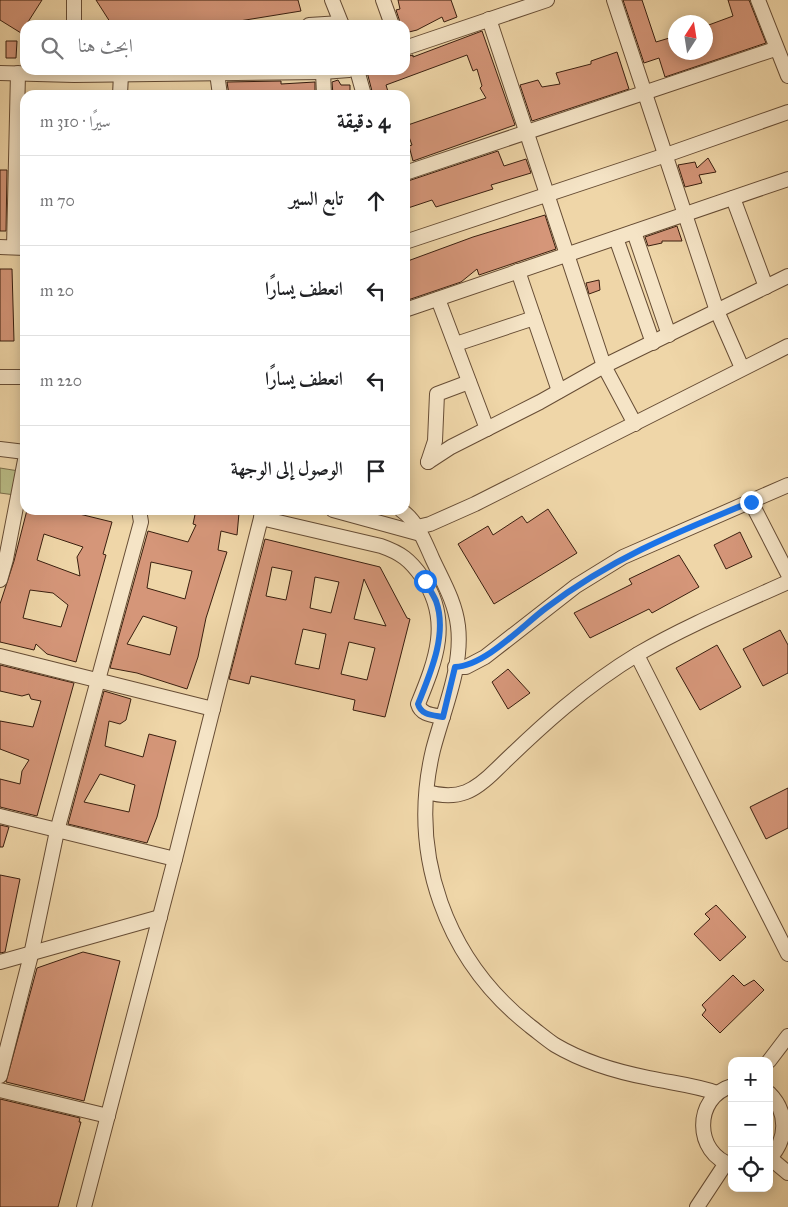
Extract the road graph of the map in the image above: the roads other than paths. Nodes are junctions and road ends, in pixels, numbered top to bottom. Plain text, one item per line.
1 (74, 0) edge
2 (332, 0) edge
3 (383, 0) edge
4 (547, 0) edge
5 (614, 0) edge
6 (758, 0) edge
7 (74, 20) edge
8 (340, 20) edge
9 (390, 20) edge
10 (489, 20) junction
11 (410, 46) edge
12 (776, 48) junction
13 (0, 73) edge
14 (18, 73) joint
15 (121, 75) edge
16 (217, 75) edge
17 (323, 75) edge
18 (358, 75) edge
19 (788, 76) edge
20 (120, 90) edge
21 (219, 90) edge
22 (324, 90) edge
23 (363, 90) edge
24 (645, 94) junction
25 (788, 112) edge
26 (525, 132) junction
27 (666, 155) junction
28 (410, 171) edge
29 (788, 179) edge
30 (546, 196) junction
31 (733, 198) junction
32 (685, 216) junction
33 (634, 232) junction
34 (616, 238) junction
35 (410, 240) edge
36 (13, 247) edge
37 (567, 254) junction
38 (518, 271) junction
39 (788, 276) edge
40 (766, 287) junction
41 (438, 299) junction
42 (410, 308) edge
43 (717, 311) junction
44 (534, 318) junction
45 (669, 335) junction
46 (653, 343) junction
47 (456, 344) junction
48 (788, 346) edge
49 (604, 366) junction
50 (742, 368) junction
51 (0, 377) edge
52 (20, 377) edge
53 (469, 382) junction
54 (559, 391) junction
55 (635, 424) junction
56 (487, 429) junction
57 (0, 449) edge
58 (20, 451) edge
59 (788, 485) edge
60 (20, 486) edge
61 (751, 502) junction
62 (142, 515) edge
63 (262, 515) edge
64 (266, 515) edge
65 (400, 515) edge
66 (403, 515) edge
67 (375, 516) edge
68 (411, 530) junction
69 (788, 574) edge
70 (0, 580) edge
71 (788, 582) edge
72 (637, 655) junction
73 (0, 656) edge
74 (455, 667) junction
75 (98, 680) junction
76 (212, 710) junction
77 (443, 717) junction
78 (427, 792) junction
79 (0, 816) edge
80 (57, 831) junction
81 (175, 859) junction
82 (160, 917) junction
83 (788, 954) edge
84 (31, 955) junction
85 (0, 962) edge
86 (788, 1036) edge
87 (772, 1057) edge
88 (0, 1076) edge
89 (728, 1088) edge
90 (0, 1090) edge
91 (717, 1093) junction
92 (773, 1096) edge
93 (108, 1116) junction
94 (773, 1155) edge
95 (773, 1160) edge
96 (728, 1163) edge
97 (728, 1165) edge
98 (788, 1173) edge
99 (84, 1207) edge
100 (697, 1207) edge

1 - 7 street
2 - 8 street
3 - 9 street
4 - 10 street
5 - 24 street
6 - 12 street
10 - 11 street
10 - 26 street
12 - 19 street
12 - 24 street
13 - 14 street
14 - 36 street
15 - 20 street
16 - 21 street
17 - 22 street
18 - 23 street
24 - 26 street
24 - 27 street
25 - 27 street
26 - 28 street
26 - 30 street
27 - 30 street
27 - 32 street
29 - 31 street
30 - 35 street
30 - 37 street
31 - 32 street
31 - 40 street
32 - 33 street
32 - 43 street
33 - 34 street
33 - 45 street
34 - 37 street
34 - 46 street
37 - 38 street
37 - 49 street
38 - 41 street
38 - 44 street
39 - 40 street
40 - 43 street
41 - 42 street
41 - 47 street
43 - 45 street
43 - 50 street
44 - 47 street
44 - 54 street
45 - 46 street
46 - 49 street
47 - 53 street
48 - 50 street
49 - 54 street
49 - 55 street
50 - 55 street
51 - 52 street
53 - 56 street
53 - 56 street
54 - 56 street
55 - 68 street
57 - 58 street
59 - 61 street
60 - 70 street
61 - 69 street
61 - 74 street
62 - 75 street
63 - 76 street
64 - 77 street
65 - 68 street
66 - 68 street
67 - 68 street
68 - 74 street
71 - 72 street
72 - 78 street
72 - 83 street
73 - 75 street
74 - 77 street
75 - 76 street
75 - 80 street
76 - 81 street
77 - 78 street
78 - 91 street
79 - 80 street
80 - 81 street
80 - 84 street
81 - 82 street
82 - 84 street
82 - 93 street
84 - 85 street
84 - 88 street
86 - 87 street
89 - 91 street
90 - 93 street
91 - 96 street
92 - 94 street
93 - 99 street
95 - 98 street
97 - 100 street

